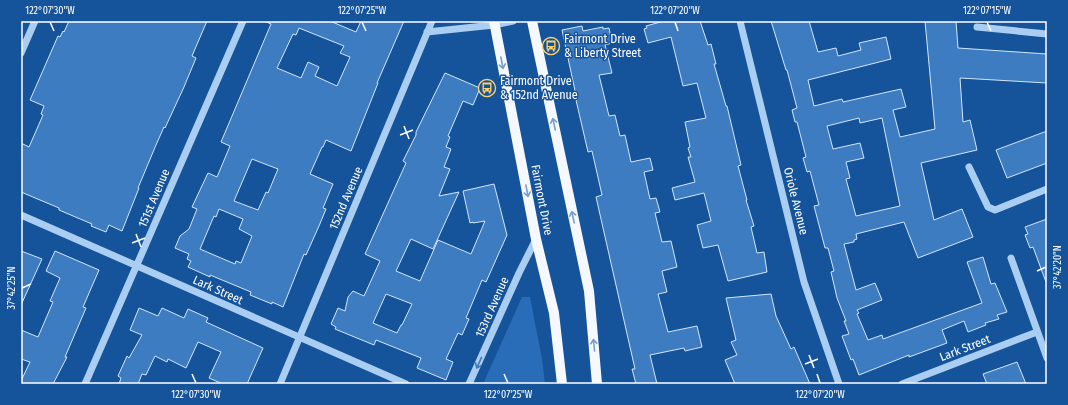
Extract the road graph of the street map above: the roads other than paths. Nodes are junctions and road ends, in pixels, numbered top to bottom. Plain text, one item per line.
1 (35, 21) edge
2 (243, 21) edge
3 (432, 21) edge
4 (513, 21) edge
5 (532, 21) edge
6 (740, 21) edge
7 (494, 23) edge
8 (977, 28) dead end
9 (427, 32) junction
10 (1047, 34) edge
11 (21, 53) edge
12 (969, 167) dead end
13 (1047, 189) edge
14 (21, 215) edge
15 (536, 239) junction
16 (1011, 258) dead end
17 (137, 267) junction
18 (1037, 332) junction
19 (299, 338) junction
20 (1047, 358) edge
21 (85, 384) edge
22 (280, 384) edge
23 (406, 384) edge
24 (469, 384) edge
25 (562, 384) edge
26 (597, 384) edge
27 (839, 384) edge
28 (902, 384) edge

1 - 11 street
2 - 17 street, 151st Avenue
3 - 9 street, 152nd Avenue
4 - 7 street
26 -> 5 main road
6 - 27 street, Oriole Avenue
7 - 9 street
7 -> 15 main road, Fairmont Drive
8 - 10 street
9 - 19 street, 152nd Avenue
12 - 13 street
14 - 17 street, Lark Street
15 -> 24 street, 153rd Avenue
15 - 25 main road, Fairmont Drive
16 - 18 street
17 - 19 street, Lark Street
17 - 21 street, 151st Avenue
18 - 20 street
18 - 28 street, Lark Street
19 - 22 street, 152nd Avenue
19 - 23 street, Lark Street

